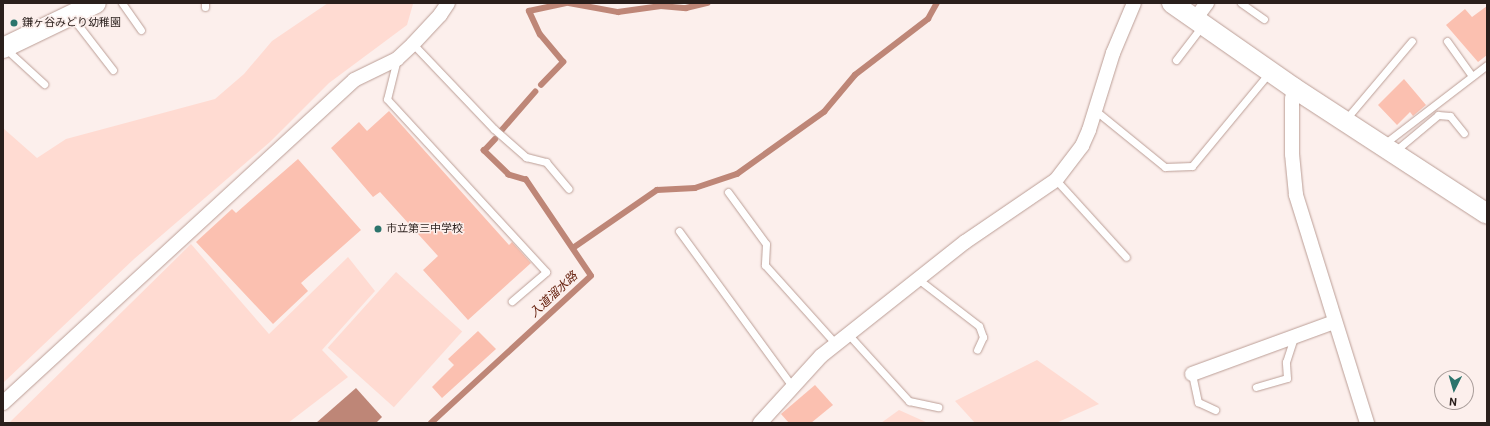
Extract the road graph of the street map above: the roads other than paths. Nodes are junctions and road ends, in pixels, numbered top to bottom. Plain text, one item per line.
1 (96, 3) edge
2 (122, 3) edge
3 (448, 3) edge
4 (1134, 3) edge
5 (1172, 3) edge
6 (1206, 3) edge
7 (1241, 3) edge
8 (71, 15) junction
9 (1264, 19) dead end
10 (1199, 21) junction
11 (141, 30) dead end
12 (1412, 40) dead end
13 (1447, 41) dead end
14 (413, 44) junction
15 (3, 47) edge
16 (397, 58) junction
17 (1176, 60) dead end
18 (1487, 64) edge
19 (113, 70) dead end
20 (1270, 71) junction
21 (1472, 76) junction
22 (44, 84) dead end
23 (1294, 88) junction
24 (1096, 111) junction
25 (1344, 121) junction
26 (1464, 133) dead end
27 (1387, 149) junction
28 (1056, 180) junction
29 (570, 189) dead end
30 (728, 192) dead end
31 (1487, 214) edge
32 (679, 231) dead end
33 (1126, 257) dead end
34 (918, 278) junction
35 (512, 300) dead end
36 (1334, 322) junction
37 (848, 334) junction
38 (1295, 336) junction
39 (836, 344) junction
40 (977, 350) dead end
41 (1192, 374) joint
42 (792, 386) junction
43 (1256, 387) dead end
44 (3, 403) edge
45 (938, 407) dead end
46 (1215, 410) dead end
47 (760, 423) edge
48 (1367, 423) edge

1 - 8 street
2 - 11 lane
3 - 14 street
4 - 24 street
5 - 10 street
6 - 10 street
7 - 9 lane
8 - 15 street
8 - 19 lane
10 - 17 lane
10 - 20 street
12 - 25 lane
13 - 21 lane
14 - 16 street
14 - 29 lane
15 - 22 lane
16 - 35 lane
16 - 44 street
18 - 21 lane
20 - 23 street
20 - 24 lane
21 - 27 lane
23 - 25 street
23 - 36 street
24 - 28 street
25 - 27 street
26 - 27 lane
27 - 31 street
28 - 33 lane
28 - 34 street
30 - 39 lane
32 - 42 lane
34 - 37 street
34 - 40 lane
36 - 38 street
36 - 48 street
37 - 39 street
37 - 45 lane
38 - 41 street
38 - 43 lane
39 - 42 street
41 - 46 lane
42 - 47 street

